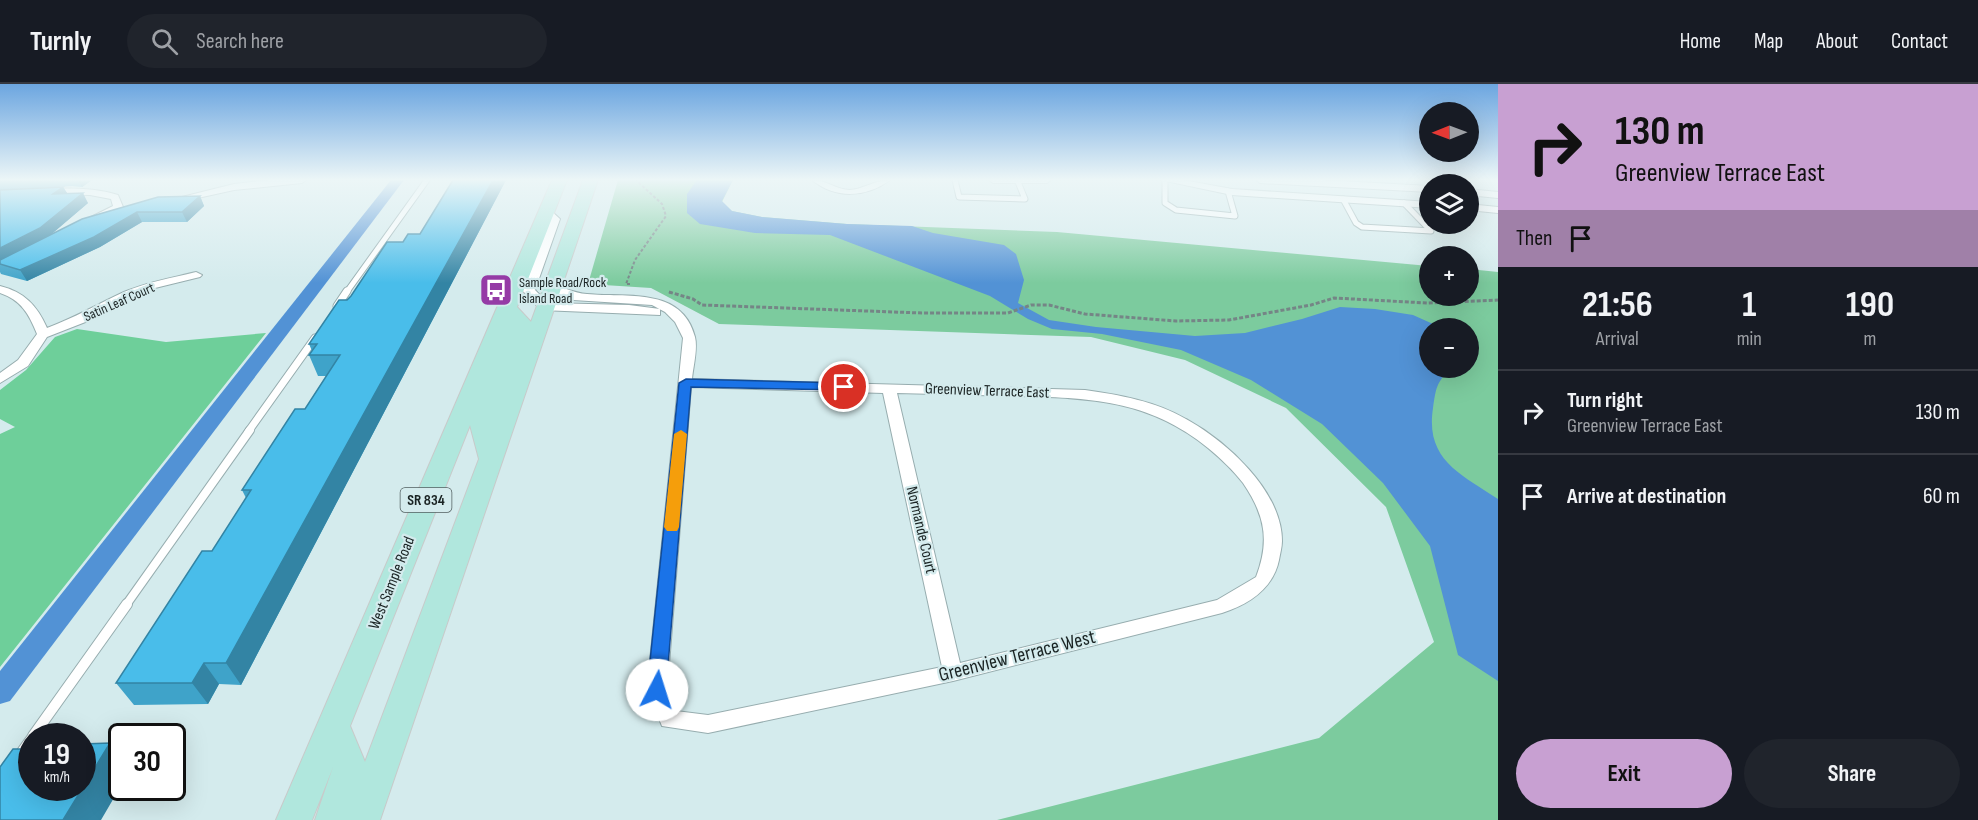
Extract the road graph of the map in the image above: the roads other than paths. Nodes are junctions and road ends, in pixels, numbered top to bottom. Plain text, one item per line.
1 (106, 214) edge
2 (403, 214) edge
3 (547, 214) edge
4 (551, 214) edge
5 (578, 214) edge
6 (1219, 214) edge
7 (1235, 214) edge
8 (1351, 214) edge
9 (1417, 214) edge
10 (87, 223) edge
11 (196, 275) dead end
12 (0, 289) edge
13 (548, 297) junction
14 (506, 307) junction
15 (329, 318) edge
16 (679, 319) junction
17 (322, 328) edge
18 (43, 333) junction
19 (0, 379) edge
20 (686, 383) junction
21 (889, 388) junction
22 (490, 457) junction
23 (1255, 491) joint
24 (954, 673) junction
25 (42, 723) edge
26 (333, 725) junction
27 (18, 758) edge
28 (13, 765) edge
29 (294, 820) edge
30 (333, 820) edge
31 (362, 820) edge

1 - 10 street
2 - 15 lane
3 - 14 main road, West Sample Road / SR 834
4 - 13 street
5 - 13 main road, SR 834
6 - 7 lane
8 - 9 lane
11 - 18 street, Satin Leaf Court
12 - 18 street
13 - 16 street
13 - 16 street
13 - 22 main road, SR 834
14 - 22 main road
14 - 26 main road, West Sample Road / SR 834
16 - 20 street
17 - 25 lane
18 - 19 street
20 - 21 street, Greenview Terrace East
20 - 24 street, Greenview Terrace West
21 - 23 street, Greenview Terrace East
21 - 24 street, Normande Court
22 - 31 main road, SR 834
23 - 24 street, Greenview Terrace West
26 - 29 main road, West Sample Road / SR 834
26 - 30 main road
27 - 28 lane

